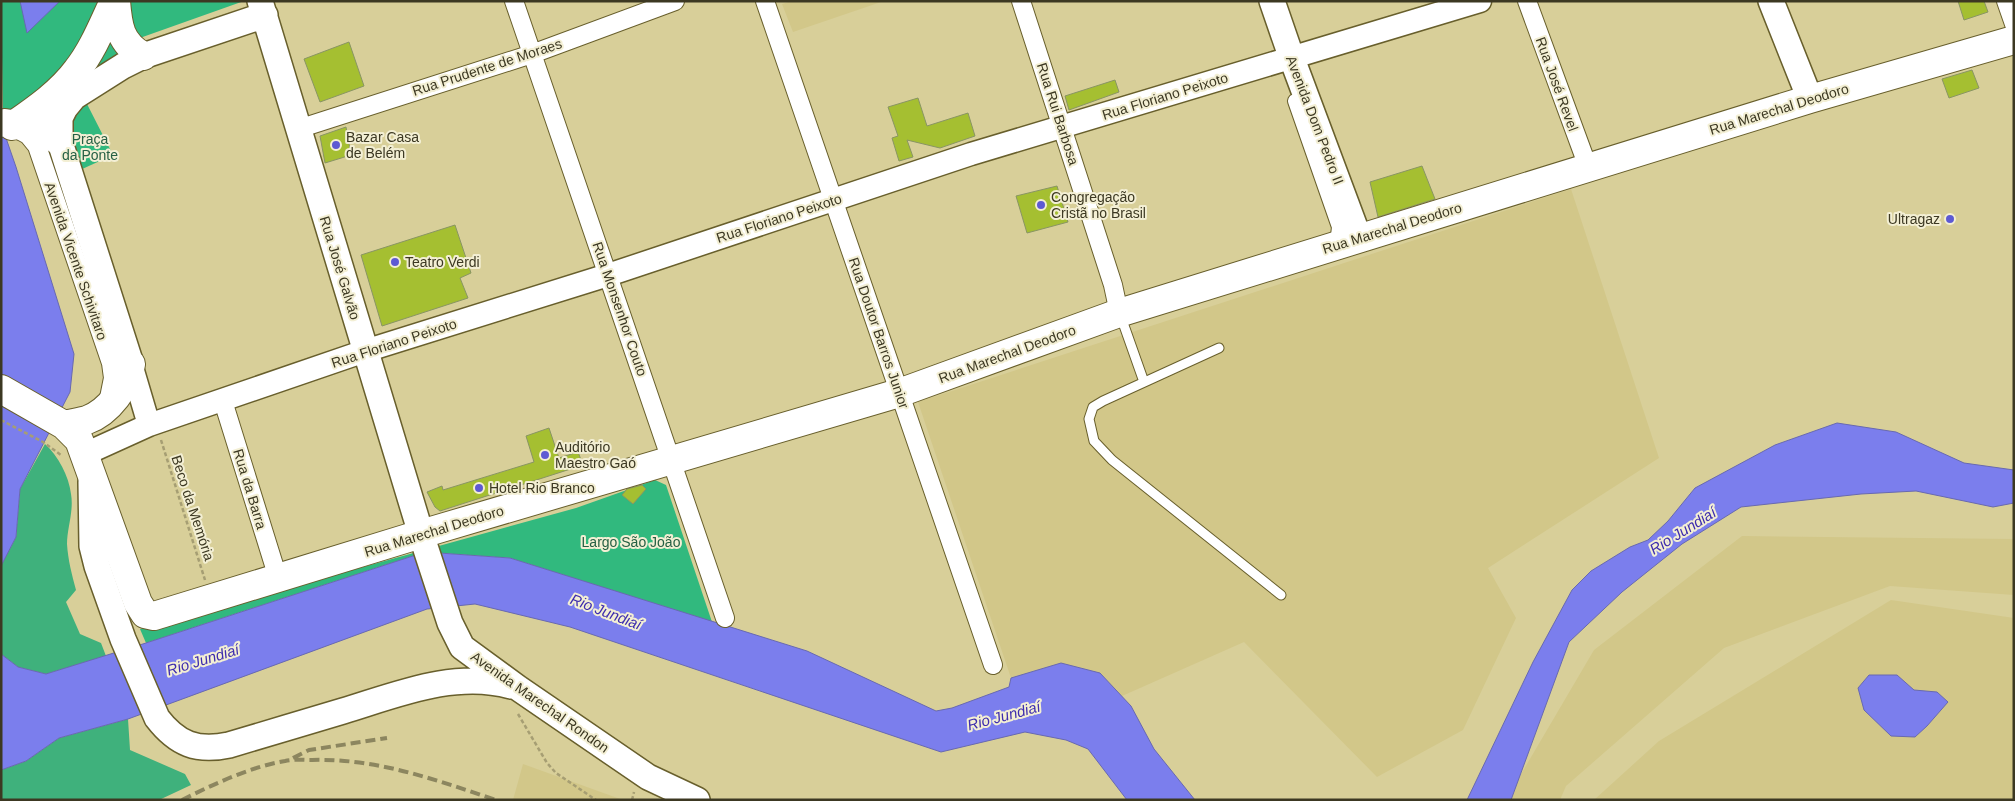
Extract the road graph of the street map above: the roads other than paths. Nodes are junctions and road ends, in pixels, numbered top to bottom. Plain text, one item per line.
1 (115, 1) edge
2 (514, 1) edge
3 (675, 1) edge
4 (765, 1) edge
5 (1021, 1) edge
6 (1260, 1) edge
7 (1272, 1) edge
8 (1480, 1) edge
9 (1527, 1) edge
10 (1771, 1) edge
11 (2006, 1) edge
12 (260, 6) edge
13 (2014, 24) edge
14 (2014, 40) edge
15 (532, 54) junction
16 (143, 56) junction
17 (1286, 58) junction
18 (1810, 99) junction
19 (6, 124) edge
20 (1062, 128) junction
21 (298, 129) junction
22 (60, 142) junction
23 (1588, 168) junction
24 (834, 200) junction
25 (1348, 242) junction
26 (608, 275) junction
27 (1119, 313) junction
28 (1219, 348) dead end
29 (365, 351) junction
30 (131, 364) junction
31 (1144, 382) junction
32 (1, 389) edge
33 (899, 393) junction
34 (223, 401) junction
35 (105, 408) junction
36 (152, 424) junction
37 (59, 437) junction
38 (671, 460) junction
39 (88, 463) junction
40 (422, 540) junction
41 (278, 578) junction
42 (1281, 595) dead end
43 (725, 618) dead end
44 (462, 647) junction
45 (993, 665) dead end
46 (447, 682) junction
47 (516, 699) junction
48 (697, 800) edge

1 - 16 main road
1 - 19 main road
2 - 15 street, Rua Monsenhor Couto
3 - 15 street, Rua Prudente de Moraes
4 - 24 street, Rua Doutor Barros Junior
5 - 20 street, Rua Rui Barbosa
6 - 17 street
7 - 17 main road, Avenida Dom Pedro II
8 - 17 street, Rua Floriano Peixoto
9 - 23 street, Rua José Revel
10 - 18 main road
11 - 13 street
12 - 16 main road, Avenida Vicente Schivitaro
12 - 21 main road, Rua José Galvão
14 - 18 main road, Rua Marechal Deodoro
15 - 21 street, Rua Prudente de Moraes
15 - 26 street, Rua Monsenhor Couto
16 - 22 main road, Avenida Vicente Schivitaro
17 - 20 street, Rua Floriano Peixoto
17 - 25 main road, Avenida Dom Pedro II
18 - 23 main road, Rua Marechal Deodoro
19 - 22 main road
19 - 35 street, Avenida Vicente Schivitaro
20 - 24 street, Rua Floriano Peixoto
20 - 27 street, Rua Rui Barbosa
21 - 29 main road, Rua José Galvão
22 - 30 main road, Avenida Vicente Schivitaro
23 - 25 main road, Rua Marechal Deodoro
24 - 26 street, Rua Floriano Peixoto
24 - 33 street, Rua Doutor Barros Junior
25 - 27 main road, Rua Marechal Deodoro
26 - 29 street, Rua Floriano Peixoto
26 - 38 street, Rua Monsenhor Couto
27 - 31 lane
27 - 33 main road, Rua Marechal Deodoro
28 - 31 lane
29 - 34 street, Rua Floriano Peixoto
29 - 40 main road, Rua José Galvão
30 - 35 main road
30 - 36 street, Avenida Vicente Schivitaro
31 - 42 lane
32 - 37 main road, Rua Marechal Deodoro
33 - 38 main road, Rua Marechal Deodoro
33 - 45 street, Rua Doutor Barros Junior
34 - 36 street, Rua Floriano Peixoto
34 - 41 street, Rua da Barra
35 - 37 main road
36 - 39 street, Rua Floriano Peixoto
37 - 39 main road, Rua Marechal Deodoro
38 - 40 main road, Rua Marechal Deodoro
38 - 43 street, Rua Monsenhor Couto
39 - 41 main road, Rua Marechal Deodoro
39 - 46 main road
40 - 41 main road, Rua Marechal Deodoro
40 - 44 main road, Avenida Marechal Rondon
44 - 46 main road
44 - 47 main road, Avenida Marechal Rondon
46 - 47 main road
47 - 48 main road, Avenida Marechal Rondon

